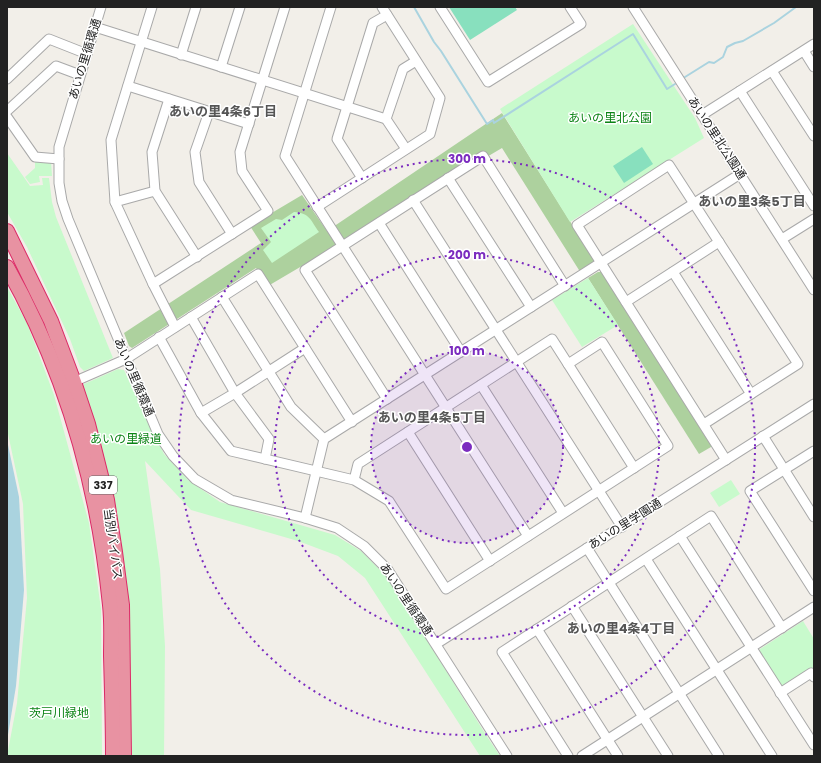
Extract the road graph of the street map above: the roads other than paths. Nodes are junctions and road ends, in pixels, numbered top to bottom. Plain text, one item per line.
1 (101, 7) edge
2 (152, 7) edge
3 (196, 7) edge
4 (240, 7) edge
5 (285, 7) edge
6 (331, 7) edge
7 (440, 7) edge
8 (570, 7) edge
9 (633, 7) edge
10 (385, 11) edge
11 (95, 27) junction
12 (142, 42) junction
13 (814, 44) edge
14 (804, 51) junction
15 (87, 54) junction
16 (181, 55) junction
17 (416, 61) junction
18 (221, 67) junction
19 (814, 67) edge
20 (772, 71) junction
21 (80, 75) junction
22 (7, 79) edge
23 (262, 80) junction
24 (128, 86) junction
25 (740, 91) junction
26 (304, 94) junction
27 (169, 99) junction
28 (346, 107) junction
29 (7, 111) edge
30 (209, 112) junction
31 (702, 114) junction
32 (7, 117) edge
33 (386, 119) junction
34 (249, 124) junction
35 (814, 136) edge
36 (406, 149) junction
37 (59, 160) junction
38 (740, 174) junction
39 (362, 178) junction
40 (448, 178) junction
41 (155, 191) junction
42 (413, 200) junction
43 (115, 202) junction
44 (694, 203) junction
45 (814, 206) edge
46 (317, 207) junction
47 (814, 219) edge
48 (378, 223) junction
49 (7, 231) edge
50 (232, 234) junction
51 (782, 239) junction
52 (719, 242) junction
53 (342, 246) junction
54 (196, 257) junction
55 (601, 262) junction
56 (7, 267) edge
57 (672, 272) junction
58 (153, 284) junction
59 (565, 286) junction
60 (814, 290) edge
61 (222, 297) junction
62 (626, 302) junction
63 (531, 307) junction
64 (191, 317) junction
65 (175, 327) junction
66 (496, 330) junction
67 (159, 337) junction
68 (305, 348) junction
69 (461, 352) junction
70 (126, 359) junction
71 (517, 362) junction
72 (568, 364) junction
73 (268, 371) junction
74 (425, 375) junction
75 (68, 384) junction
76 (481, 385) junction
77 (235, 393) junction
78 (751, 394) junction
79 (387, 399) junction
80 (814, 404) edge
81 (446, 408) junction
82 (201, 413) junction
83 (352, 422) junction
84 (704, 424) junction
85 (408, 432) junction
86 (763, 436) junction
87 (324, 440) junction
88 (814, 451) edge
89 (265, 459) junction
90 (726, 460) junction
91 (634, 468) junction
92 (784, 470) junction
93 (317, 471) junction
94 (354, 480) junction
95 (598, 490) junction
96 (563, 514) junction
97 (814, 517) edge
98 (304, 518) junction
99 (622, 527) junction
100 (528, 536) junction
101 (680, 536) junction
102 (587, 548) junction
103 (646, 559) junction
104 (490, 561) junction
105 (608, 582) junction
106 (814, 591) edge
107 (572, 606) junction
108 (814, 608) edge
109 (782, 628) junction
110 (537, 629) junction
111 (436, 644) junction
112 (751, 647) junction
113 (717, 670) junction
114 (814, 678) edge
115 (679, 693) junction
116 (780, 693) junction
117 (643, 717) junction
118 (608, 739) junction
119 (814, 745) edge
120 (113, 756) edge
121 (124, 756) edge
122 (507, 756) edge
123 (568, 756) edge
124 (582, 756) edge
125 (618, 756) edge
126 (668, 756) edge
127 (720, 756) edge
128 (772, 756) edge

1 - 11 street, あいの里循環通
2 - 12 street
3 - 16 street
4 - 18 street
5 - 23 street
6 - 26 street
7 - 8 street
9 - 31 street, あいの里北公園通
10 - 17 street
10 - 28 street
11 - 12 street
11 - 15 street, あいの里循環通
12 - 16 street
12 - 24 street
13 - 14 street
14 - 19 street
14 - 20 street
15 - 21 street, あいの里循環通
15 - 22 street
16 - 18 street
17 - 33 street
17 - 36 street
18 - 23 street
20 - 25 street
20 - 35 street
21 - 29 street
21 - 37 street, あいの里循環通
23 - 26 street
23 - 34 street
24 - 27 street
24 - 43 street
25 - 31 street
25 - 45 street
26 - 28 street
26 - 46 street
27 - 30 street
27 - 41 street
28 - 33 street
28 - 39 street
30 - 34 street
30 - 50 street
31 - 38 street, あいの里北公園通
32 - 37 street
33 - 36 street
34 - 50 street
36 - 39 street
37 - 70 street, あいの里循環通
38 - 44 street
38 - 51 street, あいの里北公園通
39 - 46 street
40 - 42 street
40 - 59 street
40 - 63 street
41 - 43 street
41 - 54 street
42 - 48 street
42 - 66 street
43 - 58 street
44 - 52 street
44 - 55 street
44 - 55 street
46 - 53 street
47 - 51 street
48 - 53 street
48 - 69 street
49 - 75 highway, 当別バイパス / 337
50 - 54 street
51 - 60 street, あいの里北公園通
52 - 57 street
52 - 78 street
53 - 74 street
53 - 79 street
54 - 58 street
55 - 59 street
55 - 62 street
56 - 75 highway, 当別バイパス / 337
57 - 62 street
57 - 78 street
58 - 65 street
59 - 63 street
61 - 64 street
61 - 68 street
61 - 73 street
62 - 84 street
63 - 66 street
64 - 65 street
64 - 77 street
65 - 67 street
66 - 69 street
66 - 71 street
67 - 70 street
67 - 82 street
68 - 73 street
68 - 83 street
69 - 74 street
70 - 75 street
70 - 98 street, あいの里循環通
71 - 72 street
71 - 76 street
71 - 95 street
72 - 91 street
72 - 91 street
73 - 77 street
73 - 87 street
74 - 79 street
74 - 81 street
75 - 120 highway, 当別バイパス / 337
75 - 121 highway, 当別バイパス / 337
76 - 81 street
76 - 96 street
77 - 82 street
77 - 89 street
78 - 84 street
79 - 83 street
80 - 86 street, あいの里学園通
81 - 85 street
81 - 100 street
82 - 89 street
83 - 87 street
84 - 90 street
85 - 94 street
85 - 104 street
86 - 90 street, あいの里学園通
86 - 92 street
87 - 93 street
88 - 92 street
89 - 93 street
90 - 99 street, あいの里学園通
91 - 95 street
92 - 97 street
92 - 106 street
93 - 94 street
93 - 98 street
94 - 104 street
95 - 96 street
95 - 99 street
96 - 100 street
98 - 111 street, あいの里循環通
99 - 102 street, あいの里学園通
100 - 104 street
101 - 103 street
101 - 109 street
101 - 112 street
102 - 105 street
102 - 111 street, あいの里学園通
103 - 105 street
103 - 113 street
105 - 107 street
105 - 115 street
107 - 110 street
107 - 117 street
108 - 109 street
109 - 112 street
110 - 118 street
110 - 123 street
111 - 122 street, あいの里循環通
112 - 113 street
112 - 116 street
113 - 115 street
113 - 128 street
114 - 116 street
115 - 117 street
115 - 127 street
116 - 119 street
117 - 118 street
117 - 126 street
118 - 124 street
118 - 125 street

